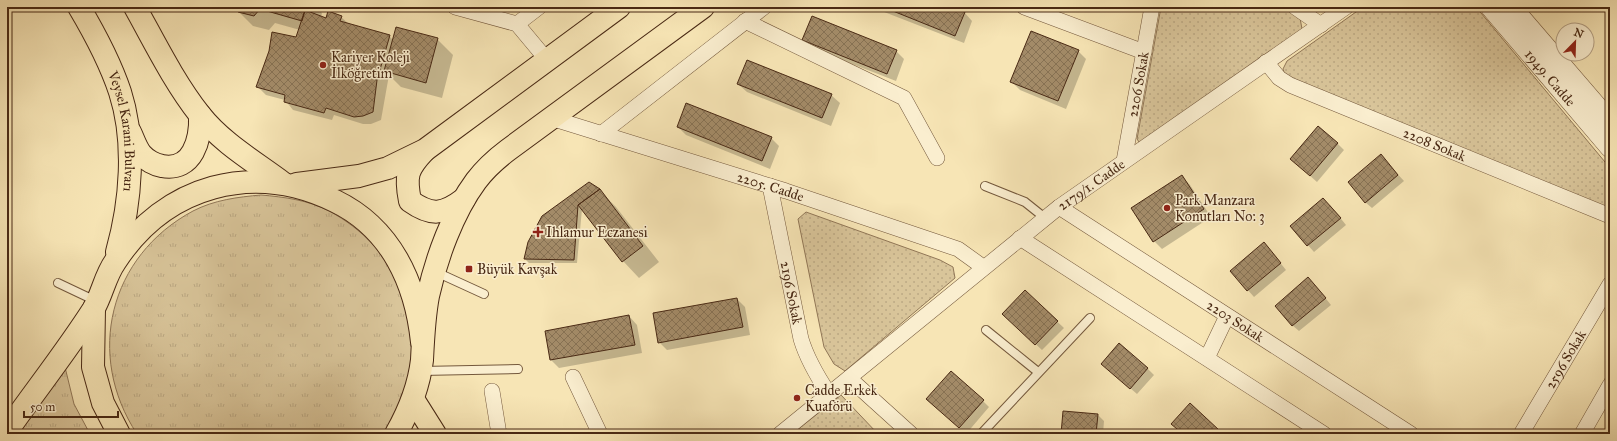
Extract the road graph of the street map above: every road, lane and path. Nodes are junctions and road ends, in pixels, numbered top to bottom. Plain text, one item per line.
1 (79, 7) edge
2 (135, 7) edge
3 (455, 7) edge
4 (539, 7) edge
5 (619, 7) edge
6 (703, 7) edge
7 (764, 7) edge
8 (1024, 7) edge
9 (1152, 7) edge
10 (1295, 7) edge
11 (1346, 7) edge
12 (1490, 7) edge
13 (1512, 7) edge
14 (745, 21) junction
15 (517, 24) junction
16 (1321, 24) junction
17 (1144, 52) junction
18 (547, 60) junction
19 (1266, 62) junction
20 (200, 115) junction
21 (551, 118) junction
22 (1610, 121) edge
23 (128, 127) junction
24 (601, 134) junction
25 (1610, 148) edge
26 (425, 150) junction
27 (937, 158) dead end
28 (1124, 161) junction
29 (287, 184) junction
30 (770, 186) junction
31 (985, 186) dead end
32 (464, 199) junction
33 (1059, 207) junction
34 (1610, 216) edge
35 (1045, 218) junction
36 (1020, 238) junction
37 (114, 263) junction
38 (983, 268) junction
39 (435, 272) junction
40 (58, 283) dead end
41 (1610, 284) edge
42 (484, 294) dead end
43 (95, 305) junction
44 (1227, 316) junction
45 (1090, 318) dead end
46 (986, 330) dead end
47 (422, 342) junction
48 (1207, 358) junction
49 (518, 369) dead end
50 (420, 371) junction
51 (1038, 372) junction
52 (573, 377) dead end
53 (849, 378) junction
54 (1610, 385) edge
55 (492, 391) dead end
56 (829, 394) junction
57 (414, 399) junction
58 (7, 431) edge
59 (908, 433) edge
60 (119, 434) edge
61 (396, 434) edge
62 (435, 434) edge
63 (499, 434) edge
64 (599, 434) edge
65 (780, 434) edge
66 (981, 434) edge
67 (1324, 434) edge
68 (1411, 434) edge
69 (1521, 434) edge
70 (1582, 434) edge

1 - 23 main road, Veysel Karani Bulvarı
2 - 20 main road
3 - 15 street
4 - 15 street
5 - 18 main road
6 - 21 main road
7 - 14 street
8 - 17 street
9 - 17 street, 2206 Sokak
10 - 16 street
11 - 16 street, 2179/1. Cadde
12 - 25 street, 1949. Cadde
13 - 22 street, 1949. Cadde
14 - 24 street
14 - 27 street
15 - 18 street
16 - 19 street, 2179/1. Cadde
17 - 28 street, 2206 Sokak
18 - 26 main road
19 - 28 street, 2179/1. Cadde
19 - 34 street, 2208 Sokak
20 - 23 main road
20 - 29 main road
21 - 24 street, 2205. Cadde
21 - 32 main road
23 - 37 main road, Veysel Karani Bulvarı
24 - 30 street, 2205. Cadde
26 - 29 main road
26 - 32 main road
28 - 33 street, 2179/1. Cadde
29 - 37 main road
29 - 47 main road
30 - 38 street, 2205. Cadde
30 - 56 street, 2196 Sokak
31 - 35 lane
32 - 39 main road
33 - 35 street, 2179/1. Cadde
33 - 44 street, 2203 Sokak
35 - 36 street, 2179/1. Cadde
36 - 38 street, 2179/1. Cadde
36 - 48 street
37 - 43 main road
38 - 53 street, 2179/1. Cadde
39 - 42 lane
39 - 47 main road
40 - 43 lane
41 - 69 street, 2596 Sokak
43 - 58 main road
43 - 60 main road
44 - 48 street
44 - 68 street, 2203 Sokak
45 - 51 lane
46 - 51 lane
47 - 50 main road
48 - 67 street
49 - 50 lane
50 - 57 main road
51 - 66 lane
52 - 64 street
53 - 56 street, 2179/1. Cadde
53 - 59 street
54 - 70 street
55 - 63 street
56 - 65 street, 2179/1. Cadde
57 - 61 main road
57 - 62 main road

